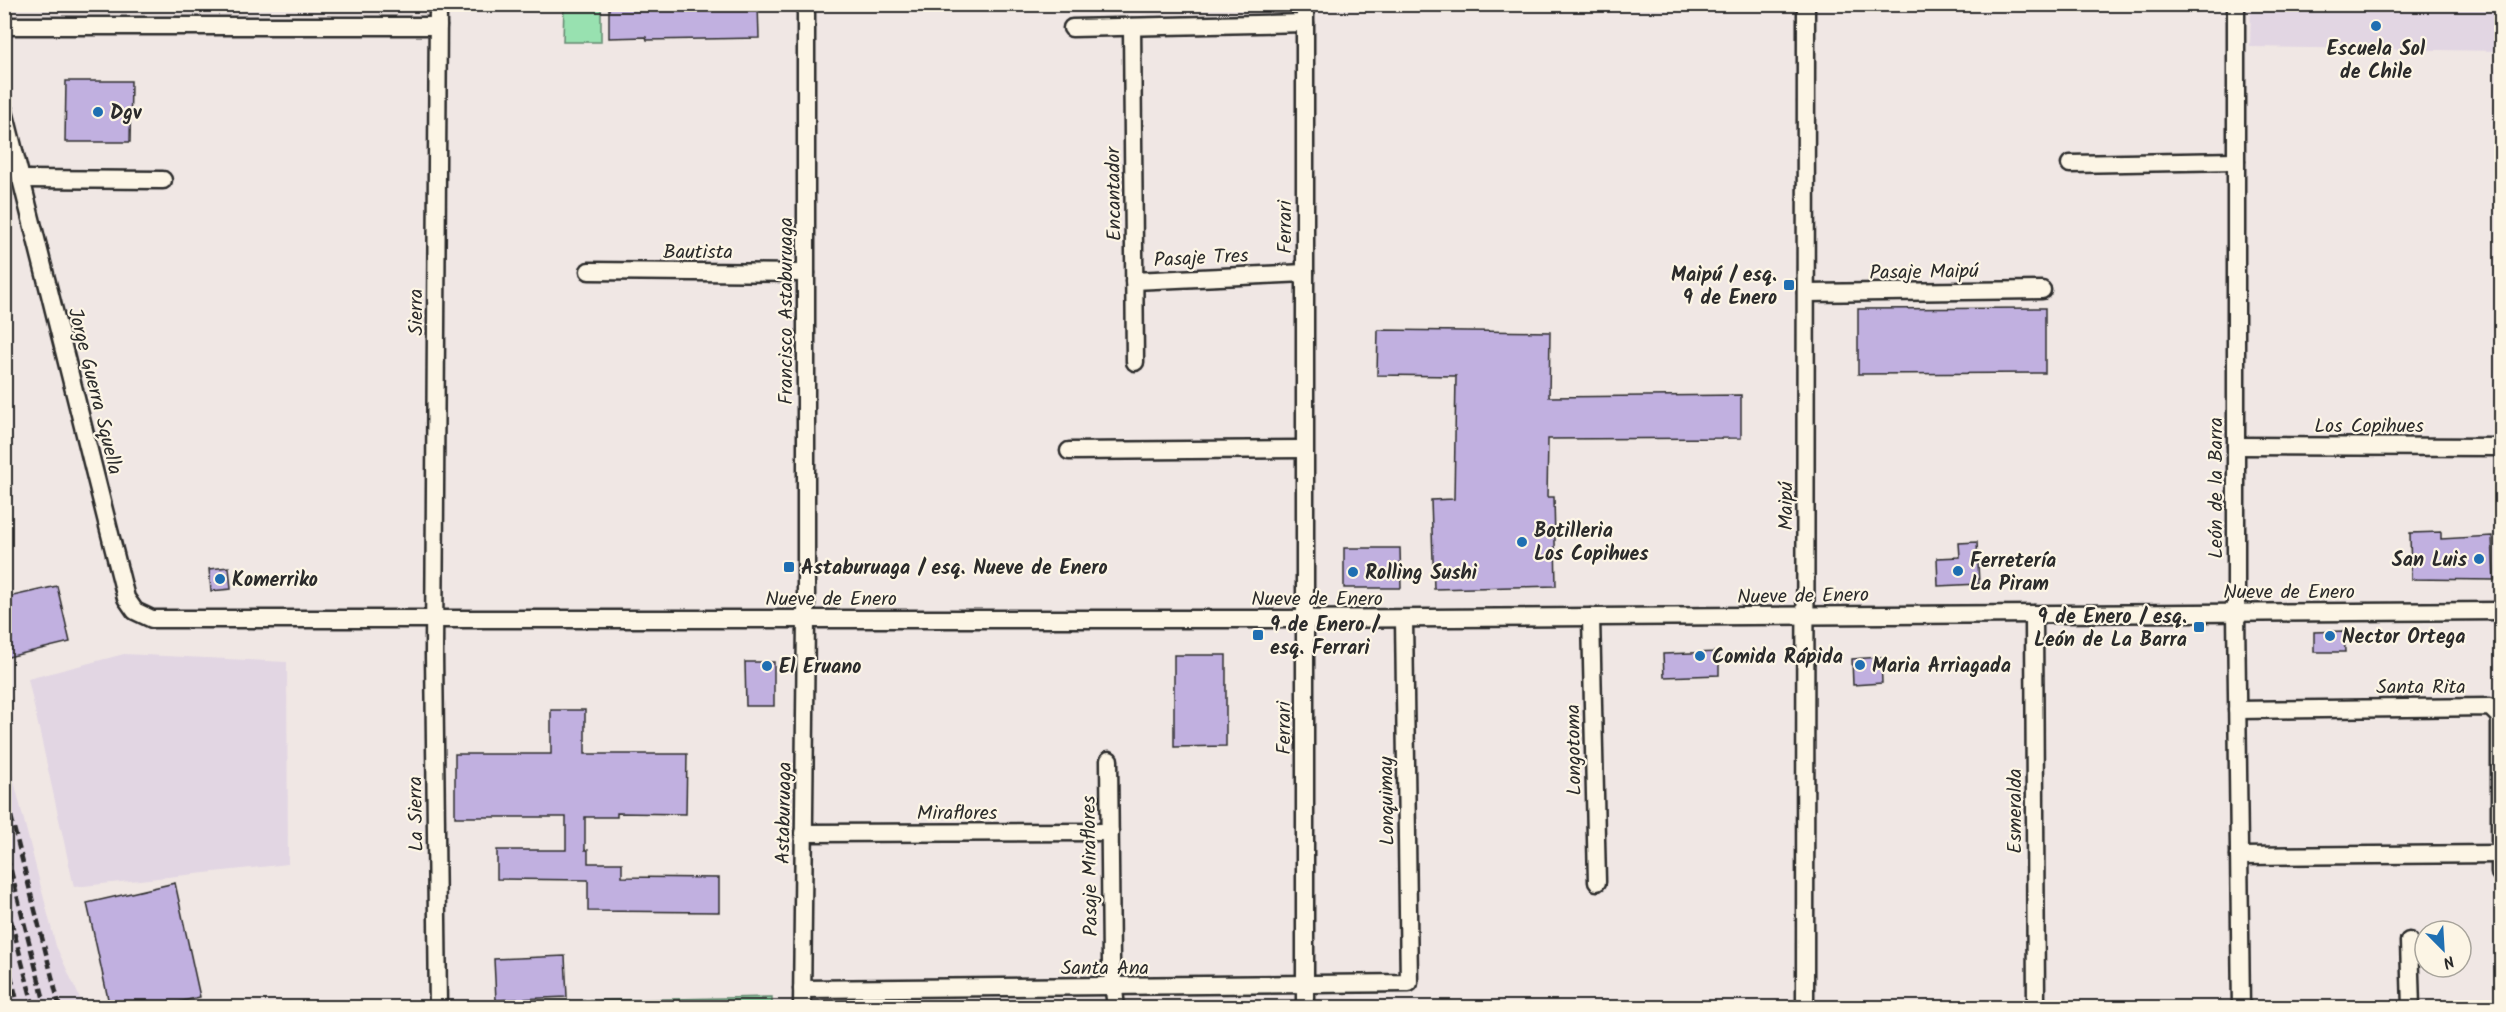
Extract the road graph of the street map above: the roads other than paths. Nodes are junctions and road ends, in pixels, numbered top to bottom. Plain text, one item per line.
1 (438, 4) edge
2 (806, 4) edge
3 (1305, 4) edge
4 (1806, 4) edge
5 (2236, 4) edge
6 (1305, 23) junction
7 (4, 26) edge
8 (438, 26) junction
9 (1132, 27) junction
10 (1072, 28) dead end
11 (4, 111) edge
12 (2236, 161) junction
13 (2070, 164) dead end
14 (21, 179) junction
15 (163, 180) dead end
16 (589, 271) dead end
17 (806, 273) junction
18 (1305, 273) junction
19 (1134, 281) junction
20 (2043, 290) dead end
21 (1806, 293) junction
22 (1135, 362) dead end
23 (2236, 446) junction
24 (2502, 447) edge
25 (1304, 449) junction
26 (1069, 451) dead end
27 (135, 611) joint
28 (2502, 612) edge
29 (2236, 613) junction
30 (2034, 614) junction
31 (1806, 616) junction
32 (806, 618) junction
33 (1591, 618) junction
34 (1304, 619) junction
35 (1404, 619) junction
36 (435, 621) junction
37 (2237, 710) junction
38 (1109, 760) dead end
39 (1110, 832) junction
40 (803, 833) junction
41 (2500, 854) edge
42 (2239, 856) junction
43 (2500, 873) edge
44 (1596, 882) dead end
45 (2409, 940) dead end
46 (1409, 983) joint
47 (1305, 986) junction
48 (1114, 987) junction
49 (802, 989) junction
50 (438, 1008) edge
51 (802, 1008) edge
52 (1116, 1008) edge
53 (1305, 1008) edge
54 (1805, 1008) edge
55 (2036, 1008) edge
56 (2241, 1008) edge
57 (2411, 1008) edge

1 - 8 street, Sierra
2 - 17 street, Francisco Astaburuaga
3 - 6 street, Ferrari
4 - 21 street, Maipú
5 - 12 street, León de la Barra
6 - 9 street
6 - 18 street, Ferrari
7 - 8 street
8 - 36 street, Sierra
9 - 10 street
9 - 19 street, Encantador
11 - 14 street, Jorge Guerra Squella
12 - 13 street
12 - 23 street, León de la Barra
14 - 15 street
14 - 27 street, Jorge Guerra Squella
16 - 17 street, Bautista
17 - 32 street, Francisco Astaburuaga
18 - 19 street, Pasaje Tres
18 - 25 street, Ferrari
19 - 22 street, Encantador
20 - 21 street, Pasaje Maipú
21 - 31 street, Maipú
23 - 24 street, Los Copihues
23 - 29 street, León de la Barra
25 - 26 street
25 - 34 street, Ferrari
27 - 36 street, Nueve de Enero
28 - 29 street, Nueve de Enero
29 - 30 street, Nueve de Enero
29 - 37 street, León de la Barra
30 - 31 street, Nueve de Enero
30 - 55 street, Esmeralda
31 - 33 street, Nueve de Enero
31 - 54 street, Maipú
32 - 34 street, Nueve de Enero
32 - 36 street, Nueve de Enero
32 - 40 street, Astaburuaga
33 - 35 street, Nueve de Enero
33 - 44 street, Longotoma
34 - 35 street, Nueve de Enero
34 - 47 street, Ferrari
35 - 46 street, Lonquimay
36 - 50 street, La Sierra
37 - 41 street, Santa Rita
37 - 42 street, León de la Barra
38 - 39 street, Pasaje Miraflores
39 - 40 street, Miraflores
39 - 48 street, Pasaje Miraflores
40 - 49 street, Astaburuaga
41 - 42 street
41 - 43 street, Santa Rita
42 - 56 street, León de la Barra
45 - 57 street
46 - 47 street, Santa Ana
47 - 48 street, Santa Ana
47 - 53 street, Ferrari
48 - 49 street, Santa Ana
48 - 52 street, Pasaje Miraflores
49 - 51 street, Astaburuaga

